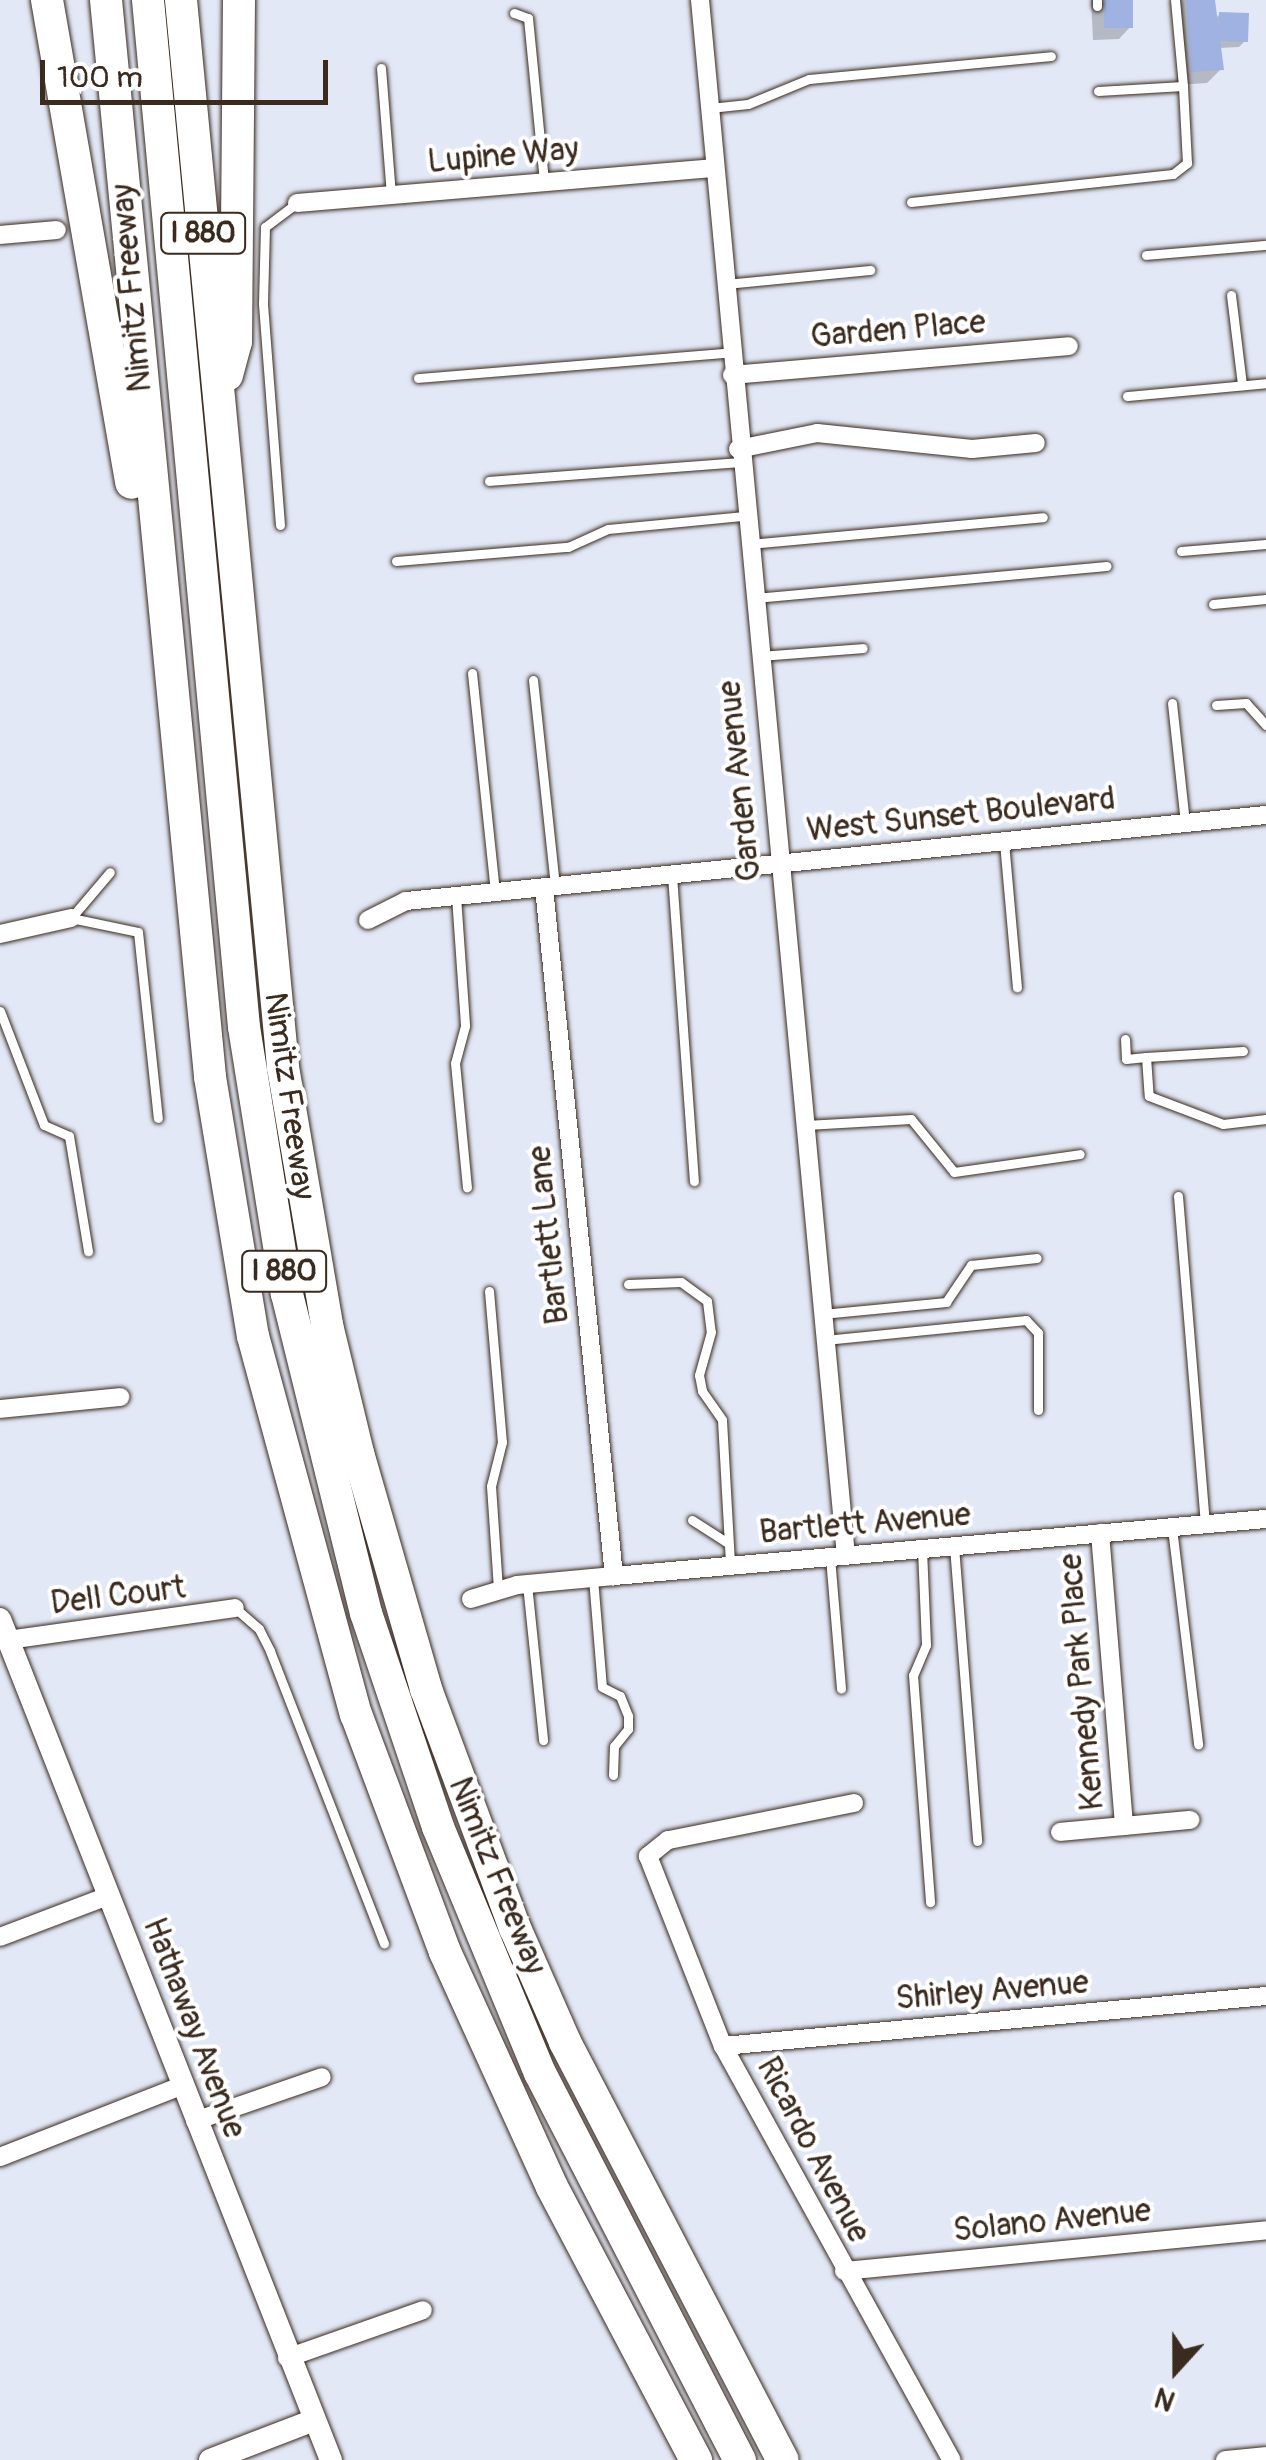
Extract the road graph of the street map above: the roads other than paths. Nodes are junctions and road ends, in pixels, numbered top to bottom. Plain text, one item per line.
1 (47, 0) edge
2 (106, 0) edge
3 (148, 0) edge
4 (181, 0) edge
5 (239, 0) edge
6 (700, 0) edge
7 (1175, 0) edge
8 (514, 13) dead end
9 (1051, 56) dead end
10 (381, 68) dead end
11 (1183, 86) junction
12 (1098, 91) dead end
13 (708, 108) junction
14 (714, 168) junction
15 (544, 182) junction
16 (391, 195) junction
17 (912, 202) dead end
18 (297, 203) joint
19 (57, 230) dead end
20 (0, 235) edge
21 (1266, 245) edge
22 (1146, 256) dead end
23 (870, 270) dead end
24 (725, 284) junction
25 (1231, 295) dead end
26 (1069, 346) dead end
27 (731, 352) junction
28 (732, 375) junction
29 (418, 378) dead end
30 (1266, 383) edge
31 (1242, 385) junction
32 (1127, 396) dead end
33 (220, 404) junction
34 (1036, 443) dead end
35 (738, 456) junction
36 (489, 481) dead end
37 (744, 516) junction
38 (1042, 517) dead end
39 (280, 525) dead end
40 (1266, 544) edge
41 (747, 545) junction
42 (1181, 551) dead end
43 (396, 560) dead end
44 (1107, 566) dead end
45 (752, 598) junction
46 (1266, 599) edge
47 (1214, 604) dead end
48 (863, 648) dead end
49 (758, 656) junction
50 (472, 674) dead end
51 (533, 680) dead end
52 (1172, 704) dead end
53 (1216, 705) dead end
54 (172, 720) junction
55 (1266, 725) edge
56 (1266, 814) edge
57 (1185, 822) junction
58 (1004, 839) junction
59 (778, 865) junction
60 (110, 872) dead end
61 (672, 876) junction
62 (550, 887) junction
63 (494, 892) junction
64 (456, 896) junction
65 (70, 918) junction
66 (368, 920) dead end
67 (0, 934) edge
68 (1017, 987) dead end
69 (0, 1012) edge
70 (1124, 1039) dead end
71 (1242, 1050) dead end
72 (1146, 1057) junction
73 (158, 1118) dead end
74 (1266, 1119) edge
75 (804, 1126) junction
76 (1080, 1154) dead end
77 (694, 1181) dead end
78 (467, 1187) dead end
79 (1178, 1196) dead end
80 (88, 1251) dead end
81 (1037, 1258) dead end
82 (628, 1284) dead end
83 (488, 1291) dead end
84 (822, 1314) junction
85 (825, 1340) junction
86 (120, 1398) dead end
87 (0, 1409) edge
88 (1038, 1410) dead end
89 (1266, 1519) edge
90 (692, 1520) dead end
91 (1204, 1524) junction
92 (1172, 1527) junction
93 (1100, 1533) junction
94 (728, 1543) junction
95 (954, 1546) junction
96 (922, 1548) junction
97 (838, 1556) junction
98 (730, 1565) junction
99 (614, 1576) junction
100 (593, 1578) junction
101 (527, 1584) junction
102 (498, 1592) junction
103 (470, 1599) dead end
104 (235, 1608) joint
105 (4, 1629) edge
106 (841, 1689) dead end
107 (543, 1740) dead end
108 (1198, 1744) dead end
109 (613, 1776) dead end
110 (854, 1803) dead end
111 (1190, 1820) dead end
112 (1124, 1826) junction
113 (1060, 1832) dead end
114 (977, 1842) dead end
115 (108, 1896) junction
116 (930, 1902) dead end
117 (0, 1937) edge
118 (384, 1944) dead end
119 (1266, 1996) edge
120 (723, 2046) junction
121 (322, 2077) dead end
122 (181, 2086) junction
123 (195, 2121) junction
124 (0, 2157) edge
125 (1266, 2230) edge
126 (844, 2271) junction
127 (423, 2310) dead end
128 (288, 2358) junction
129 (314, 2420) junction
130 (1266, 2456) edge
131 (210, 2460) edge
132 (331, 2460) edge
133 (696, 2460) edge
134 (740, 2460) edge
135 (783, 2460) edge
136 (952, 2460) edge
137 (1225, 2460) edge

1 - 54 highway
2 - 54 highway, Nimitz Freeway / I 880
3 - 134 highway, I 880
4 - 33 highway, Nimitz Freeway / I 880
5 - 33 highway
6 - 13 street, Garden Avenue
7 - 11 lane
8 - 15 lane
9 - 13 lane
10 - 16 lane
11 - 12 lane
11 - 17 lane
13 - 14 street, Garden Avenue
14 - 15 street, Lupine Way
14 - 24 street, Garden Avenue
15 - 16 street, Lupine Way
16 - 18 street, Lupine Way
18 - 39 lane
19 - 20 street
21 - 22 lane
23 - 24 lane
24 - 27 street, Garden Avenue
25 - 31 lane
26 - 28 street, Garden Place
27 - 28 street, Garden Avenue
27 - 29 lane
28 - 35 street, Garden Avenue
30 - 31 lane
31 - 32 lane
33 - 135 highway, Nimitz Freeway / I 880
34 - 35 street
35 - 36 lane
35 - 37 street, Garden Avenue
37 - 41 street, Garden Avenue
37 - 43 lane
38 - 41 lane
40 - 42 lane
41 - 45 street, Garden Avenue
44 - 45 lane
45 - 49 street, Garden Avenue
46 - 47 lane
48 - 49 lane
49 - 59 street, Garden Avenue
50 - 63 lane
51 - 62 lane
52 - 57 lane
53 - 55 lane
54 - 133 highway, Nimitz Freeway / I 880
56 - 57 street, West Sunset Boulevard
57 - 58 street, West Sunset Boulevard
58 - 59 street, West Sunset Boulevard
58 - 68 lane
59 - 61 street, West Sunset Boulevard
59 - 75 street, Garden Avenue
60 - 65 lane
61 - 62 street, West Sunset Boulevard
61 - 77 lane
62 - 63 street, West Sunset Boulevard
62 - 99 street, Bartlett Lane
63 - 64 street, West Sunset Boulevard
64 - 66 street, West Sunset Boulevard
64 - 78 lane
65 - 67 street
65 - 73 lane
69 - 80 lane
70 - 72 lane
71 - 72 lane
72 - 74 lane
75 - 76 lane
75 - 84 street, Garden Avenue
79 - 91 lane
81 - 84 lane
82 - 94 lane
83 - 102 lane
84 - 85 street, Garden Avenue
85 - 88 lane
85 - 97 street, Garden Avenue
86 - 87 street
89 - 91 street, Bartlett Avenue
90 - 94 lane
91 - 92 street, Bartlett Avenue
92 - 93 street, Bartlett Avenue
92 - 108 lane
93 - 95 street, Bartlett Avenue
93 - 112 street, Kennedy Park Place
94 - 98 lane
95 - 96 street, Bartlett Avenue
95 - 114 lane
96 - 97 street, Bartlett Avenue
96 - 116 lane
97 - 98 street, Bartlett Avenue
97 - 106 lane
98 - 99 street, Bartlett Avenue
99 - 100 street, Bartlett Avenue
100 - 101 street, Bartlett Avenue
100 - 109 lane
101 - 102 street, Bartlett Avenue
101 - 107 lane
102 - 103 street, Bartlett Avenue
104 - 105 street, Dell Court
104 - 118 lane
105 - 115 street, Hathaway Avenue
110 - 120 street, Ricardo Avenue
111 - 112 street, Kennedy Park Place
112 - 113 street, Kennedy Park Place
115 - 117 street
115 - 122 street, Hathaway Avenue
119 - 120 street, Shirley Avenue
120 - 126 street, Ricardo Avenue
121 - 123 street
122 - 123 street, Hathaway Avenue
122 - 124 street
123 - 128 street, Hathaway Avenue
125 - 126 street, Solano Avenue
126 - 136 street, Ricardo Avenue
127 - 128 street
128 - 129 street, Hathaway Avenue
129 - 131 street
129 - 132 street, Hathaway Avenue
130 - 137 street

